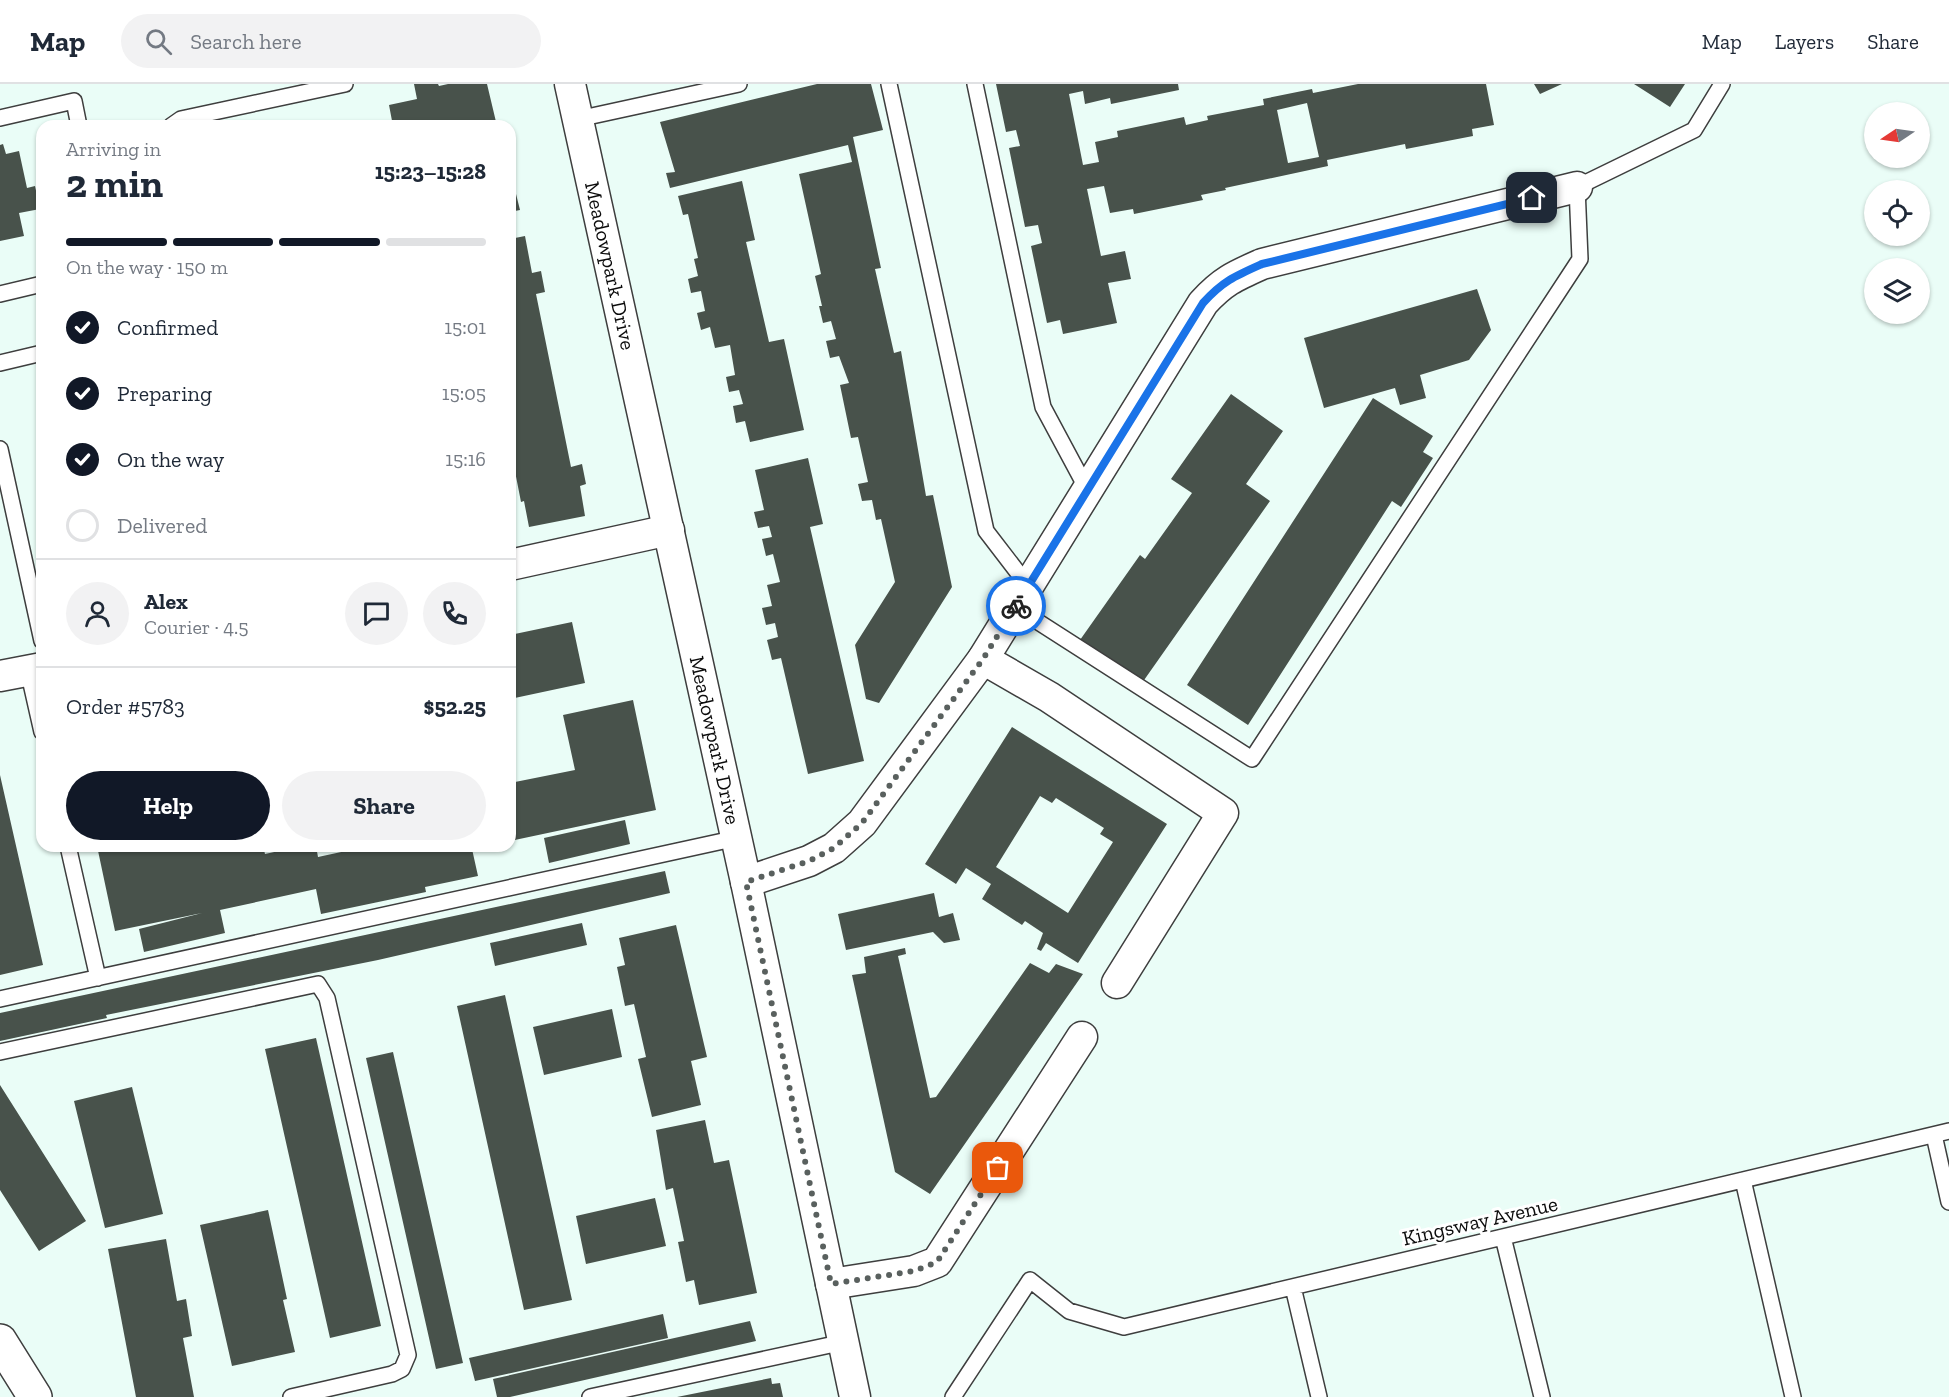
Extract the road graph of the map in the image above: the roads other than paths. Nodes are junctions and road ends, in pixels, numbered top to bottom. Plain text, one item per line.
1 (345, 84) edge
2 (570, 84) edge
3 (739, 84) edge
4 (889, 84) edge
5 (975, 84) edge
6 (1722, 84) edge
7 (0, 118) edge
8 (578, 119) junction
9 (78, 120) edge
10 (179, 120) edge
11 (1577, 187) junction
12 (36, 285) edge
13 (0, 294) edge
14 (36, 354) edge
15 (0, 363) edge
16 (0, 449) edge
17 (1088, 491) junction
18 (669, 530) junction
19 (516, 564) edge
20 (1022, 597) junction
21 (36, 614) edge
22 (983, 659) junction
23 (23, 672) edge
24 (36, 713) edge
25 (737, 838) junction
26 (69, 852) edge
27 (746, 882) junction
28 (98, 978) junction
29 (1117, 983) dead end
30 (0, 999) edge
31 (1082, 1036) dead end
32 (0, 1052) edge
33 (1949, 1131) edge
34 (1934, 1135) junction
35 (1743, 1180) junction
36 (1949, 1202) edge
37 (1503, 1237) junction
38 (831, 1284) junction
39 (1293, 1287) junction
40 (844, 1342) junction
41 (3, 1353) edge
42 (35, 1397) edge
43 (291, 1397) edge
44 (590, 1397) edge
45 (855, 1397) edge
46 (953, 1397) edge
47 (1319, 1397) edge
48 (1542, 1397) edge
49 (1793, 1397) edge

1 - 10 lane
2 - 8 street, Meadowpark Drive
3 - 8 lane
4 - 20 lane
5 - 17 lane
6 - 11 lane
7 - 9 lane
8 - 18 street, Meadowpark Drive
11 - 17 street
11 - 20 lane
12 - 13 lane
14 - 15 lane
16 - 21 lane
17 - 20 street
18 - 19 street
18 - 25 street, Meadowpark Drive
20 - 22 street
22 - 27 street
22 - 29 street
23 - 24 lane
25 - 27 street, Meadowpark Drive
25 - 28 lane
26 - 28 lane
27 - 38 street, Meadowpark Drive
28 - 30 lane
31 - 38 street
32 - 43 lane
33 - 34 lane, Kingsway Avenue
34 - 35 lane, Kingsway Avenue
34 - 36 lane
35 - 37 lane, Kingsway Avenue
35 - 49 lane
37 - 39 lane, Kingsway Avenue
37 - 48 lane
38 - 40 street, Meadowpark Drive
39 - 46 lane, Kingsway Avenue
39 - 47 lane
40 - 44 lane
40 - 45 street, Meadowpark Drive
41 - 42 street

